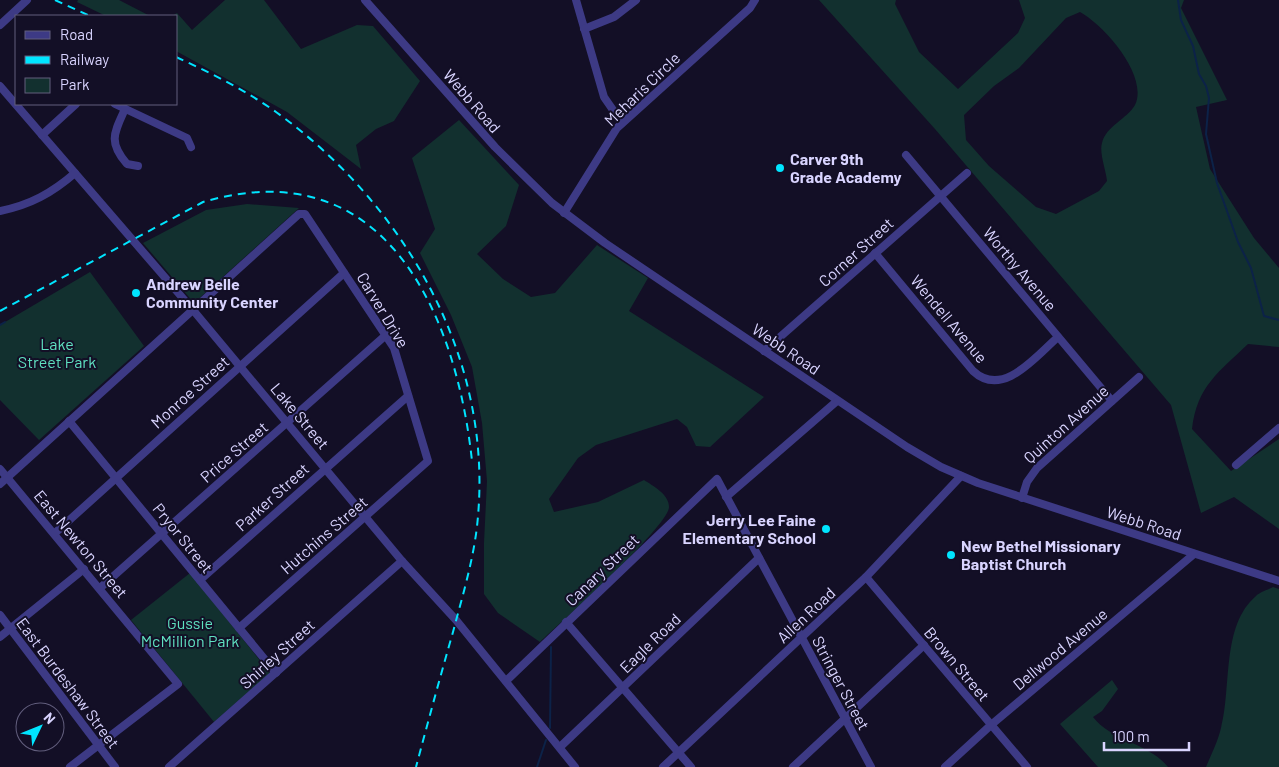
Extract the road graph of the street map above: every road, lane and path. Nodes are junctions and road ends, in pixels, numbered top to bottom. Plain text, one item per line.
1 (28, 0) edge
2 (365, 0) edge
3 (576, 0) edge
4 (636, 0) edge
5 (755, 0) edge
6 (0, 25) edge
7 (584, 30) junction
8 (0, 86) edge
9 (15, 104) edge
10 (16, 105) edge
11 (75, 105) edge
12 (117, 105) edge
13 (125, 109) junction
14 (622, 124) junction
15 (42, 135) junction
16 (191, 147) dead end
17 (906, 155) dead end
18 (138, 166) dead end
19 (75, 173) junction
20 (967, 173) dead end
21 (941, 196) junction
22 (0, 210) edge
23 (564, 213) junction
24 (875, 253) junction
25 (344, 272) junction
26 (193, 310) junction
27 (386, 335) junction
28 (1058, 337) junction
29 (764, 351) junction
30 (240, 365) junction
31 (1139, 377) dead end
32 (408, 396) junction
33 (837, 401) junction
34 (1112, 401) junction
35 (69, 420) junction
36 (288, 423) junction
37 (1279, 428) edge
38 (428, 461) joint
39 (1236, 464) dead end
40 (325, 468) junction
41 (0, 469) edge
42 (961, 476) junction
43 (7, 477) junction
44 (115, 477) junction
45 (717, 479) joint
46 (0, 484) edge
47 (726, 497) junction
48 (1022, 498) junction
49 (365, 517) junction
50 (55, 533) junction
51 (162, 534) junction
52 (1194, 554) junction
53 (759, 558) junction
54 (402, 561) junction
55 (84, 568) junction
56 (866, 577) junction
57 (200, 580) junction
58 (1279, 581) edge
59 (100, 588) junction
60 (0, 615) edge
61 (566, 622) junction
62 (10, 628) junction
63 (239, 628) junction
64 (0, 636) edge
65 (802, 638) junction
66 (924, 645) junction
67 (276, 673) junction
68 (506, 681) junction
69 (623, 688) junction
70 (844, 719) junction
71 (991, 725) junction
72 (99, 746) junction
73 (560, 748) junction
74 (678, 753) junction
75 (70, 767) edge
76 (115, 767) edge
77 (169, 767) edge
78 (575, 767) edge
79 (664, 767) edge
80 (691, 767) edge
81 (793, 767) edge
82 (871, 767) edge
83 (945, 767) edge
84 (1027, 767) edge

1 - 6 street
2 - 23 street, Webb Road
3 - 7 street
4 - 7 street
5 - 14 street, Meharis Circle
7 - 14 street
8 - 9 street, Lake Street
10 - 15 street, Lake Street
11 - 15 street
12 - 13 street
13 - 16 street
13 - 18 street
14 - 23 street, Meharis Circle
15 - 19 street, Lake Street
17 - 21 street, Worthy Avenue
19 - 22 street
19 - 26 street, Lake Street
20 - 21 street, Corner Street
21 - 24 street, Corner Street
21 - 28 street, Worthy Avenue
23 - 29 street, Webb Road
24 - 28 street, Wendell Avenue
24 - 29 street, Corner Street
25 - 26 street, Carver Drive
25 - 27 street, Carver Drive
25 - 30 street, Monroe Street
26 - 30 street, Lake Street
26 - 35 street
27 - 32 street, Carver Drive
27 - 36 street, Price Street
28 - 34 street, Worthy Avenue
29 - 33 street, Webb Road
30 - 36 street, Lake Street
30 - 44 street, Monroe Street
31 - 34 street, Quinton Avenue
32 - 38 street, Carver Drive
32 - 40 street, Parker Street
33 - 42 street, Webb Road
33 - 47 street
34 - 48 street, Quinton Avenue
35 - 43 street
35 - 44 street, Pryor Street
36 - 40 street, Lake Street
36 - 51 street, Price Street
37 - 39 street
38 - 49 street, Hutchins Street
40 - 49 street, Lake Street
40 - 57 street, Parker Street
41 - 43 street, East Newton Street
42 - 48 street, Webb Road
42 - 56 street, Allen Road
43 - 46 street
43 - 50 street, East Newton Street
44 - 50 street, Monroe Street
44 - 51 street, Pryor Street
45 - 47 street, Stringer Street
45 - 61 street, Canary Street
47 - 53 street, Stringer Street
48 - 52 street, Webb Road
49 - 54 street, Lake Street
49 - 63 street, Hutchins Street
50 - 55 street, East Newton Street
51 - 57 street, Pryor Street
51 - 59 street, Price Street
52 - 58 street, Webb Road
52 - 71 street, Dellwood Avenue
53 - 65 street, Stringer Street
53 - 69 street, Eagle Road
54 - 67 street, Shirley Street
54 - 68 street, Lake Street
55 - 59 street, East Newton Street
55 - 62 street
56 - 65 street, Allen Road
56 - 66 street, Brown Street
57 - 63 street, Pryor Street
59 - 72 street, East Newton Street
60 - 62 street, East Burdeshaw Street
61 - 68 street, Canary Street
61 - 69 street
62 - 64 street
62 - 72 street, East Burdeshaw Street
63 - 67 street, Pryor Street
65 - 70 street, Stringer Street
65 - 74 street, Allen Road
66 - 70 street
66 - 71 street, Brown Street
67 - 77 street, Shirley Street
68 - 73 street, Lake Street
69 - 73 street, Eagle Road
69 - 74 street
70 - 81 street
70 - 82 street, Stringer Street
71 - 83 street, Dellwood Avenue
71 - 84 street, Brown Street
72 - 75 street
72 - 76 street, East Burdeshaw Street
73 - 78 street, Lake Street
74 - 79 street, Allen Road
74 - 80 street

